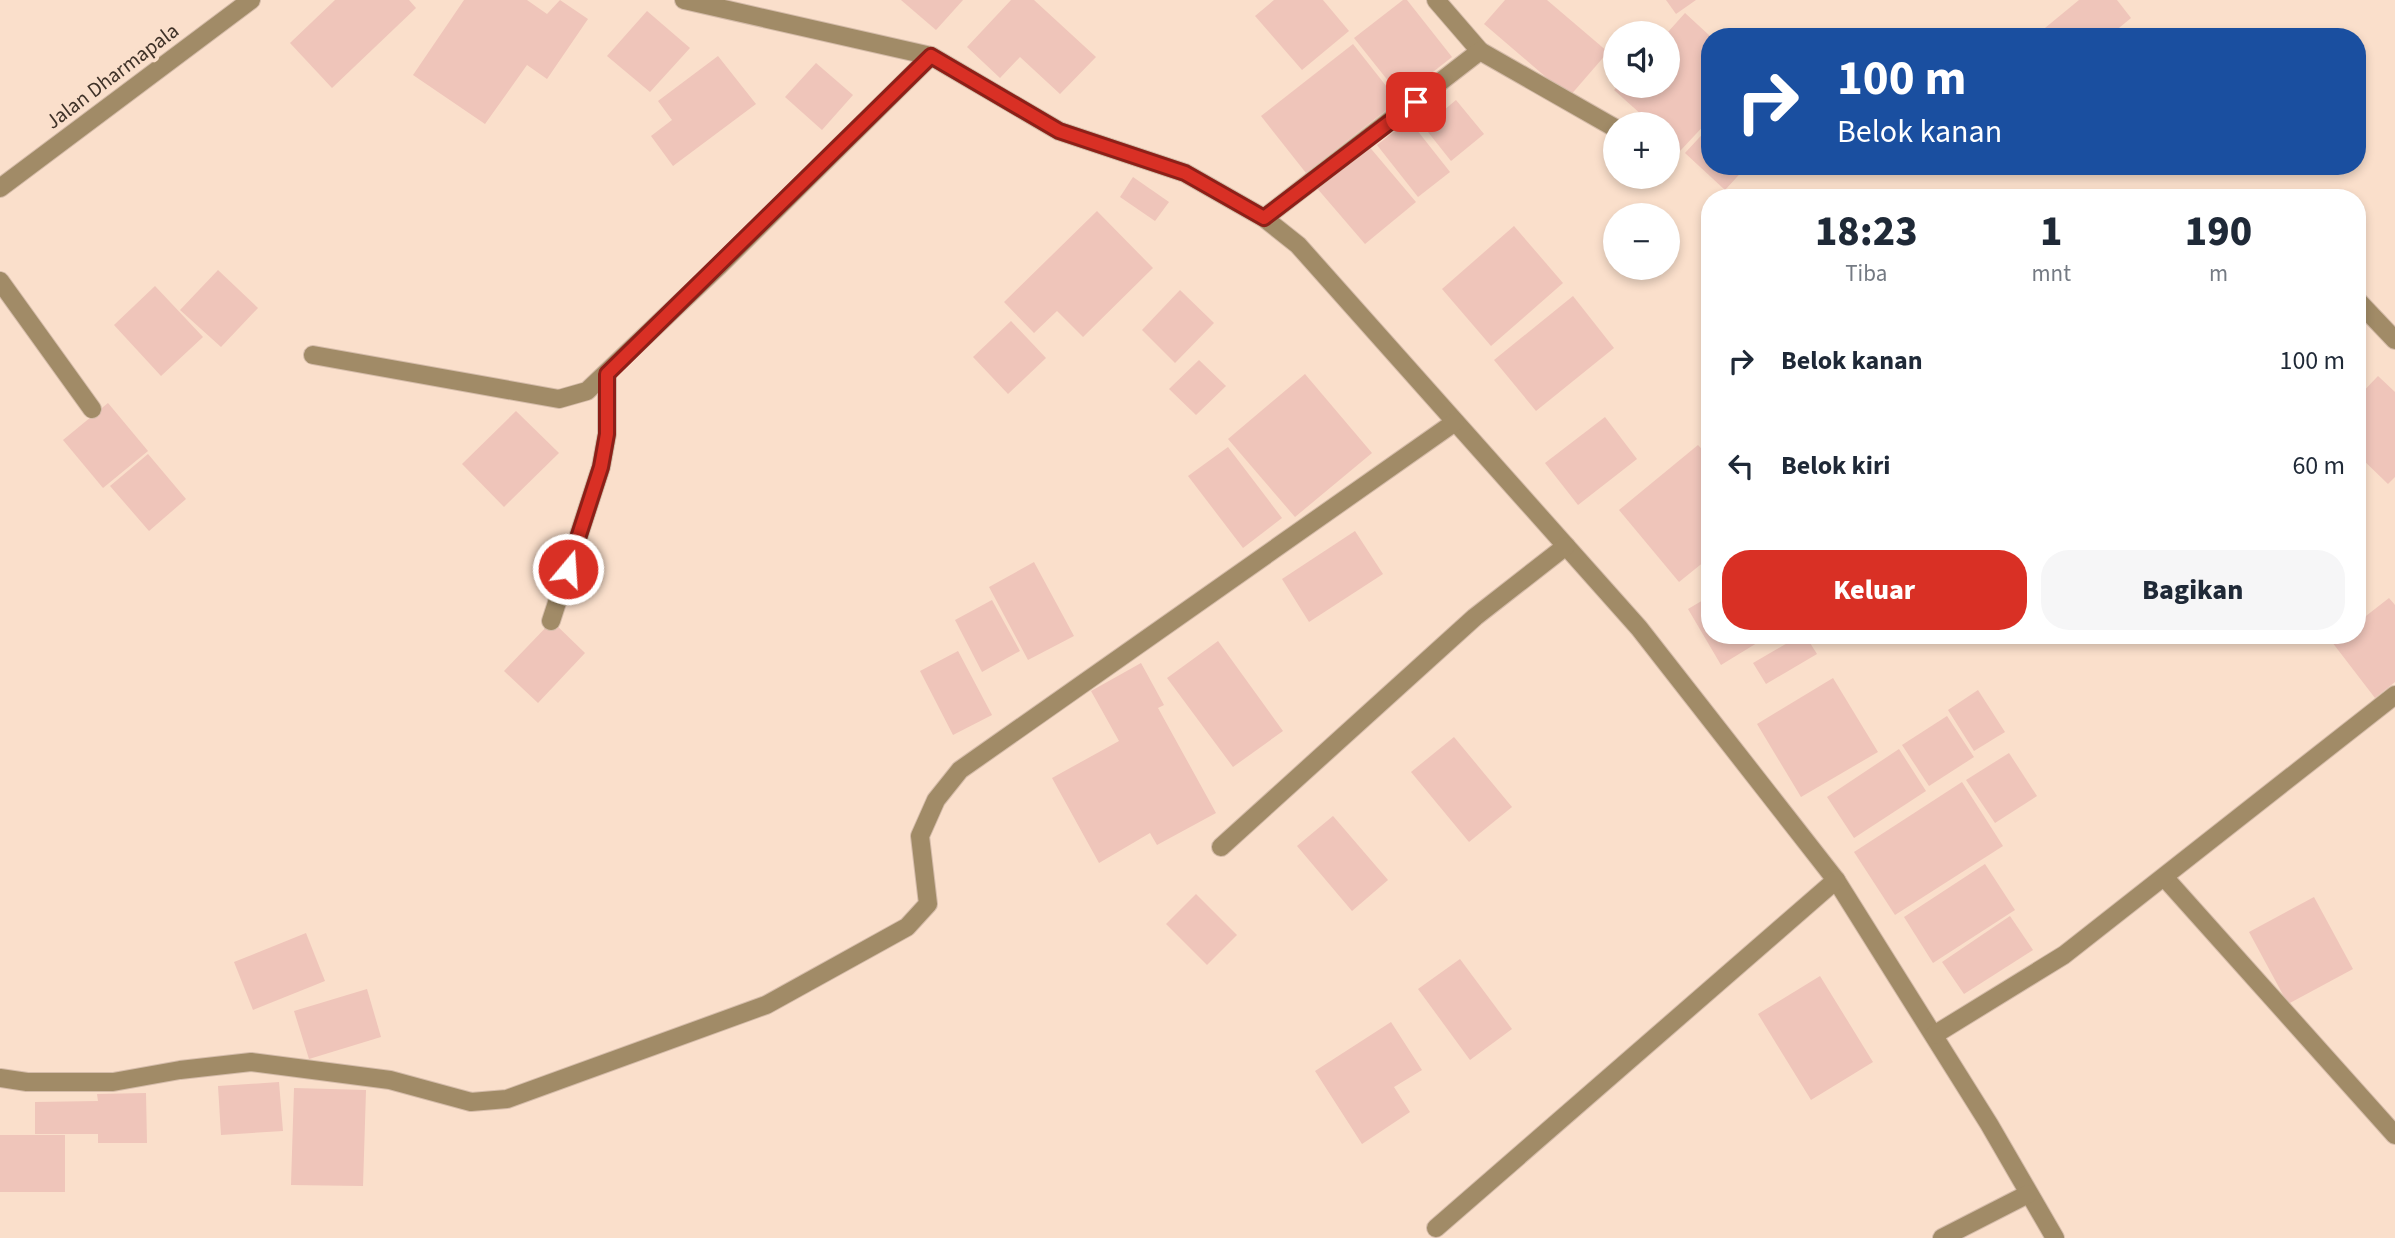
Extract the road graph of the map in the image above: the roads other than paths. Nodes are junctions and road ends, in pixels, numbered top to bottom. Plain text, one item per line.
1 (251, 0) edge
2 (684, 0) edge
3 (1436, 0) edge
4 (1480, 51) junction
5 (931, 56) junction
6 (1603, 121) edge
7 (0, 188) edge
8 (1264, 218) junction
9 (0, 281) edge
10 (2366, 310) edge
11 (2395, 341) edge
12 (313, 355) dead end
13 (607, 374) junction
14 (92, 409) dead end
15 (1455, 422) junction
16 (1566, 546) junction
17 (551, 621) dead end
18 (2395, 695) edge
19 (1221, 847) dead end
20 (2165, 878) junction
21 (1836, 880) junction
22 (1934, 1035) junction
23 (0, 1078) edge
24 (2395, 1135) edge
25 (2028, 1194) junction
26 (1436, 1228) dead end
27 (1942, 1238) edge
28 (2055, 1238) edge

1 - 7 street, Jalan Dharmapala
2 - 5 street
3 - 4 street
4 - 6 street
4 - 8 street
5 - 8 street
5 - 13 street
8 - 15 street
9 - 14 street
10 - 11 street
12 - 13 street
13 - 17 street
15 - 16 street
15 - 23 street
16 - 19 street
16 - 21 street
18 - 20 street
20 - 22 street
20 - 24 street
21 - 22 street
21 - 26 street
22 - 25 street
25 - 27 street
25 - 28 street

